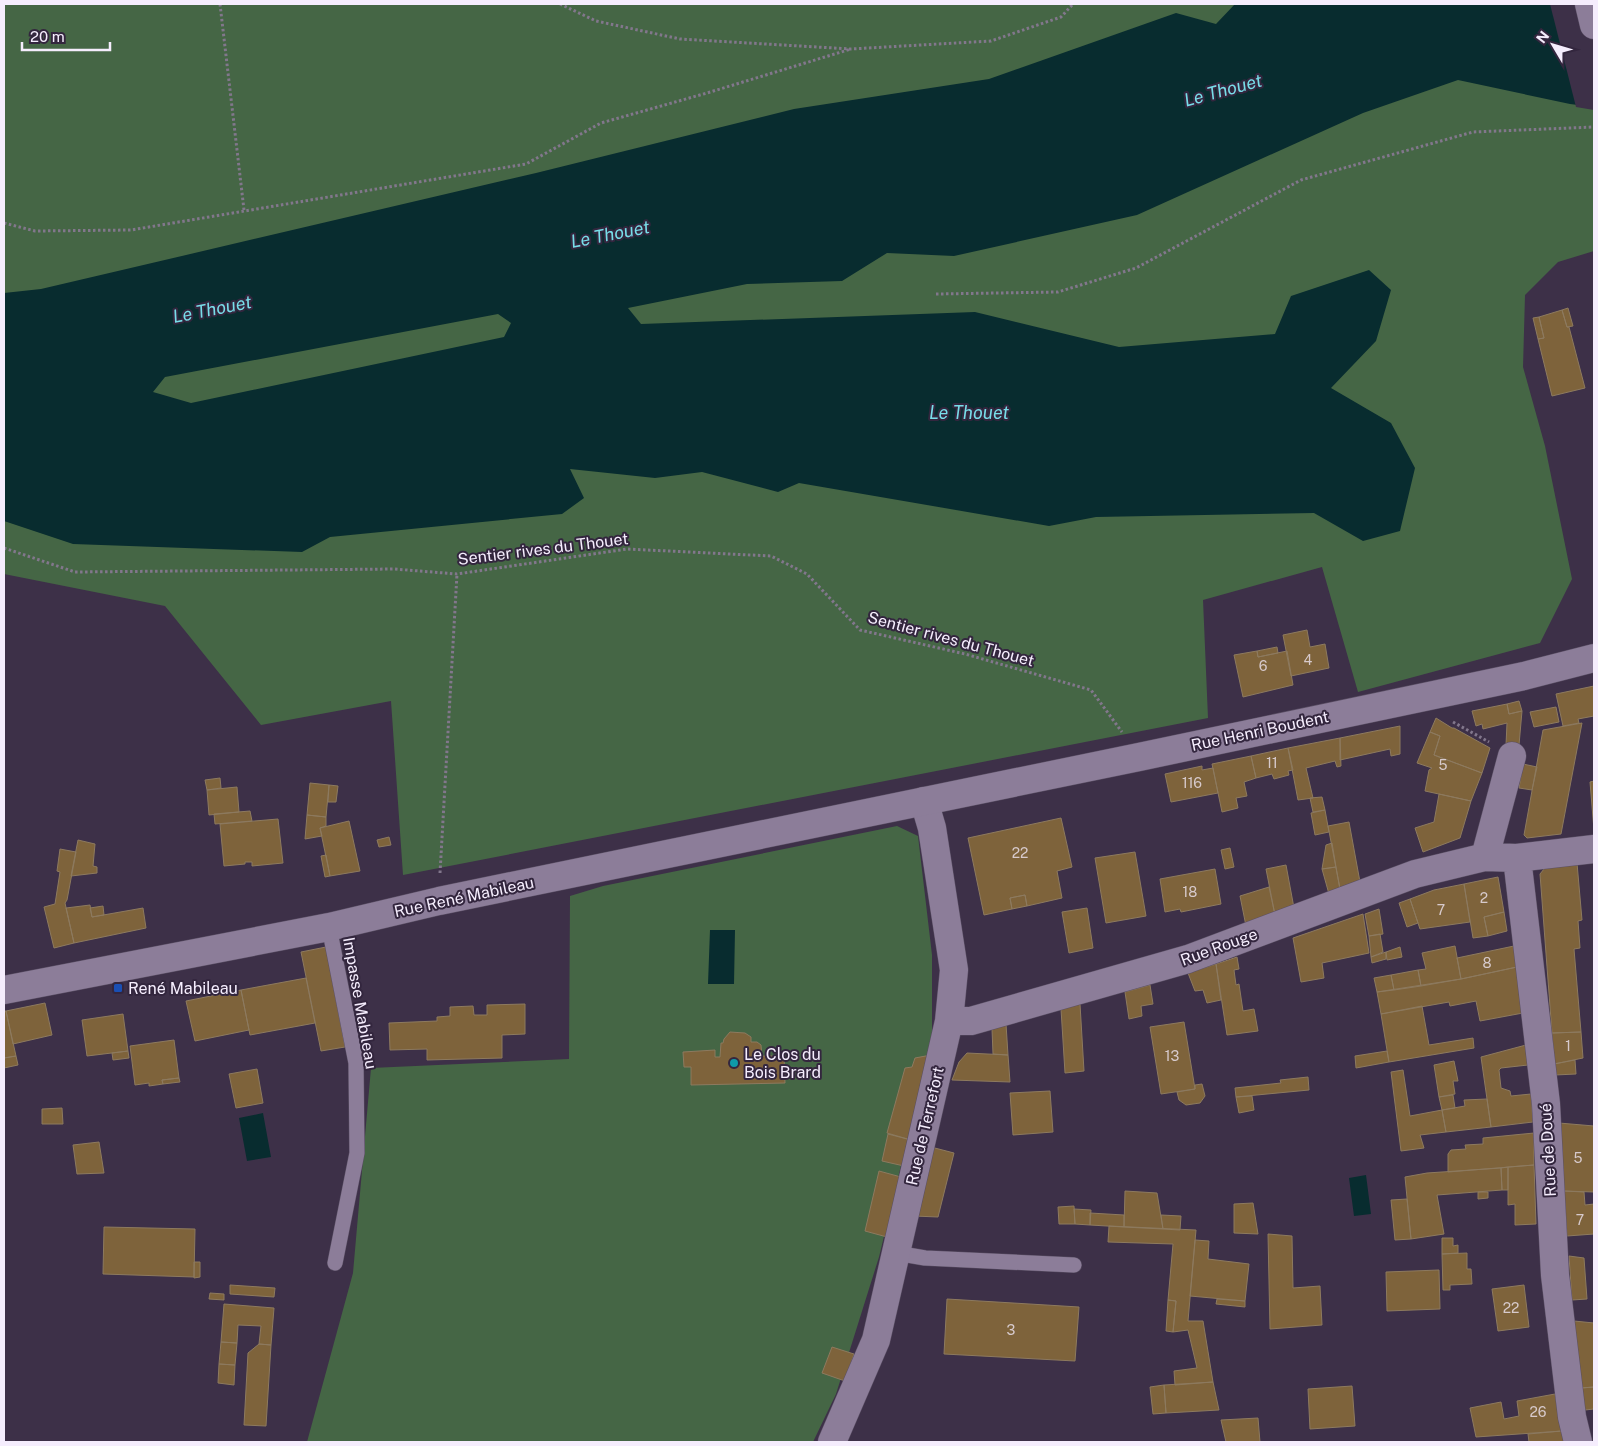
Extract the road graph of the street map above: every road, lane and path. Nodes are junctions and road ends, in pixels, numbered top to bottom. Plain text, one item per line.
1 (220, 4) edge
2 (560, 4) edge
3 (1073, 4) edge
4 (1589, 4) edge
5 (1594, 25) edge
6 (852, 49) junction
7 (1594, 127) edge
8 (244, 210) junction
9 (4, 223) edge
10 (936, 294) dead end
11 (4, 548) edge
12 (457, 574) junction
13 (1594, 658) edge
14 (1432, 694) junction
15 (1512, 756) joint
16 (1140, 757) junction
17 (924, 801) junction
18 (1594, 849) edge
19 (1486, 858) junction
20 (1517, 858) junction
21 (439, 901) junction
22 (329, 927) junction
23 (4, 990) edge
24 (950, 1021) junction
25 (896, 1253) junction
26 (335, 1263) dead end
27 (1074, 1265) dead end
28 (832, 1442) edge
29 (1578, 1442) edge

1 - 8 path
2 - 6 path
3 - 6 path
4 - 5 street
6 - 8 path
7 - 10 path
8 - 9 path
11 - 12 path, Sentier rives du Thouet
12 - 16 path, Sentier rives du Thouet
12 - 21 path
13 - 14 street, Rue Henri Boudent
14 - 15 path
14 - 16 street, Rue Henri Boudent
15 - 19 street
16 - 17 street, Rue Henri Boudent
17 - 21 street, Rue René Mabileau
17 - 24 street, Rue de Terrefort
18 - 20 street, Rue Rouge
19 - 20 street, Rue Rouge
19 - 24 street, Rue Rouge
20 - 29 street, Rue de Doué
21 - 22 street, Rue René Mabileau
22 - 23 street, Rue René Mabileau
22 - 26 lane, Impasse Mabileau
24 - 25 street, Rue de Terrefort
25 - 27 lane
25 - 28 street, Rue de Terrefort

